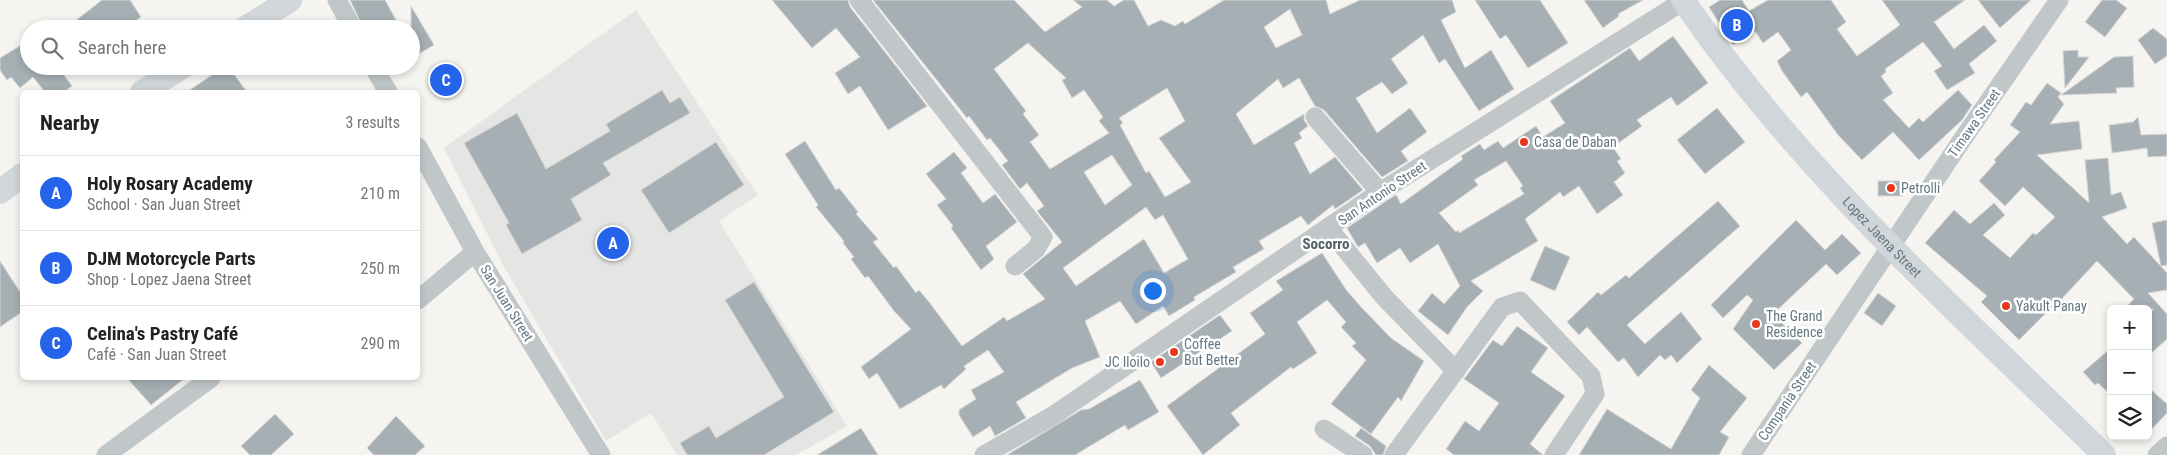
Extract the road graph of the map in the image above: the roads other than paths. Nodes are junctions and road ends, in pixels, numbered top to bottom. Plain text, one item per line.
1 (290, 0) edge
2 (337, 0) edge
3 (858, 0) edge
4 (1684, 0) edge
5 (2060, 0) edge
6 (258, 20) edge
7 (348, 20) edge
8 (169, 75) edge
9 (378, 75) edge
10 (145, 90) edge
11 (387, 90) edge
12 (1315, 117) dead end
13 (420, 151) edge
14 (20, 177) edge
15 (0, 192) edge
16 (1380, 192) junction
17 (1329, 229) junction
18 (1890, 247) junction
19 (475, 252) junction
20 (1015, 266) dead end
21 (420, 298) edge
22 (1456, 370) junction
23 (208, 380) edge
24 (1324, 429) dead end
25 (2167, 446) edge
26 (106, 455) edge
27 (602, 455) edge
28 (984, 455) edge
29 (1363, 455) edge
30 (1394, 455) edge
31 (1554, 455) edge
32 (1750, 455) edge
33 (2104, 455) edge
34 (2157, 455) edge

1 - 6 main road
2 - 7 street
3 - 20 street
4 - 16 street, San Antonio Street
4 - 18 main road, Lopez Jaena Street
5 - 18 street, Timawa Street
8 - 10 main road
9 - 11 street
12 - 16 street
13 - 19 street, San Juan Street
14 - 15 main road
16 - 17 street, San Antonio Street
17 - 22 street
17 - 28 street, San Antonio Street
18 - 32 street, Compania Street
18 - 33 main road, Lopez Jaena Street
19 - 21 street
19 - 27 street, San Juan Street
22 - 30 street
22 - 31 street
23 - 26 street
24 - 29 street
25 - 34 street

